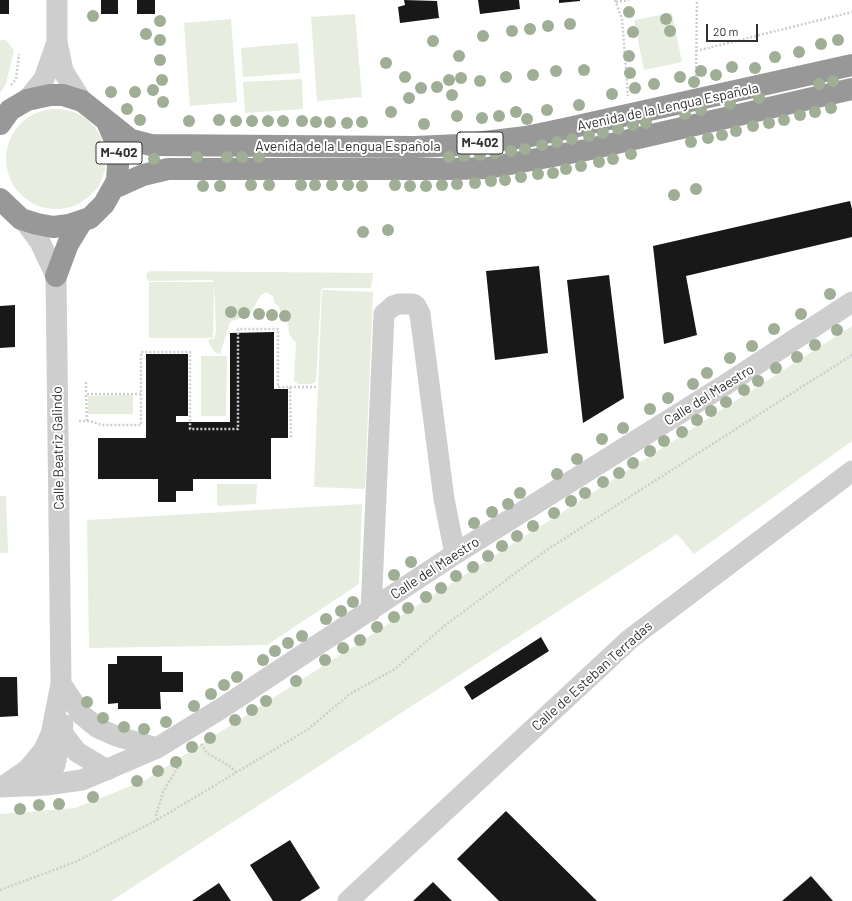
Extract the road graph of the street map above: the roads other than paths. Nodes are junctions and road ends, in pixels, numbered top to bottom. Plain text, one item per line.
1 (57, 0) edge
2 (57, 42) junction
3 (852, 65) edge
4 (852, 89) edge
5 (27, 100) junction
6 (82, 101) junction
7 (107, 121) junction
8 (0, 124) edge
9 (109, 196) junction
10 (0, 199) edge
11 (24, 220) junction
12 (75, 223) junction
13 (56, 276) junction
14 (852, 302) edge
15 (852, 471) edge
16 (456, 554) junction
17 (370, 611) junction
18 (63, 687) junction
19 (58, 724) junction
20 (157, 748) junction
21 (107, 770) junction
22 (33, 786) junction
23 (1, 787) edge
24 (348, 901) edge

1 - 2 street
2 - 5 street
2 - 6 street
3 - 7 highway, Avenida de la Lengua Española / M-402
4 - 9 highway, Avenida de la Lengua Española / M-402
5 - 6 highway, M-402
5 - 8 highway, M-402
6 - 7 highway, M-402
7 - 9 highway, M-402
9 - 12 highway
10 - 11 highway
11 - 12 highway
11 - 13 street, Calle Beatriz Galindo
12 - 13 highway
13 - 18 street, Calle Beatriz Galindo
14 - 16 street, Calle del Maestro
15 - 24 street, Calle de Esteban Terradas
16 - 17 street, Calle del Maestro
16 - 17 street
17 - 20 street, Calle del Maestro
18 - 19 street, Calle Beatriz Galindo
18 - 20 street
19 - 21 street
19 - 22 street, Calle Beatriz Galindo
19 - 23 street, Calle Beatriz Galindo
20 - 21 street, Calle del Maestro
21 - 22 street, Calle del Maestro
22 - 23 street, Calle del Maestro

